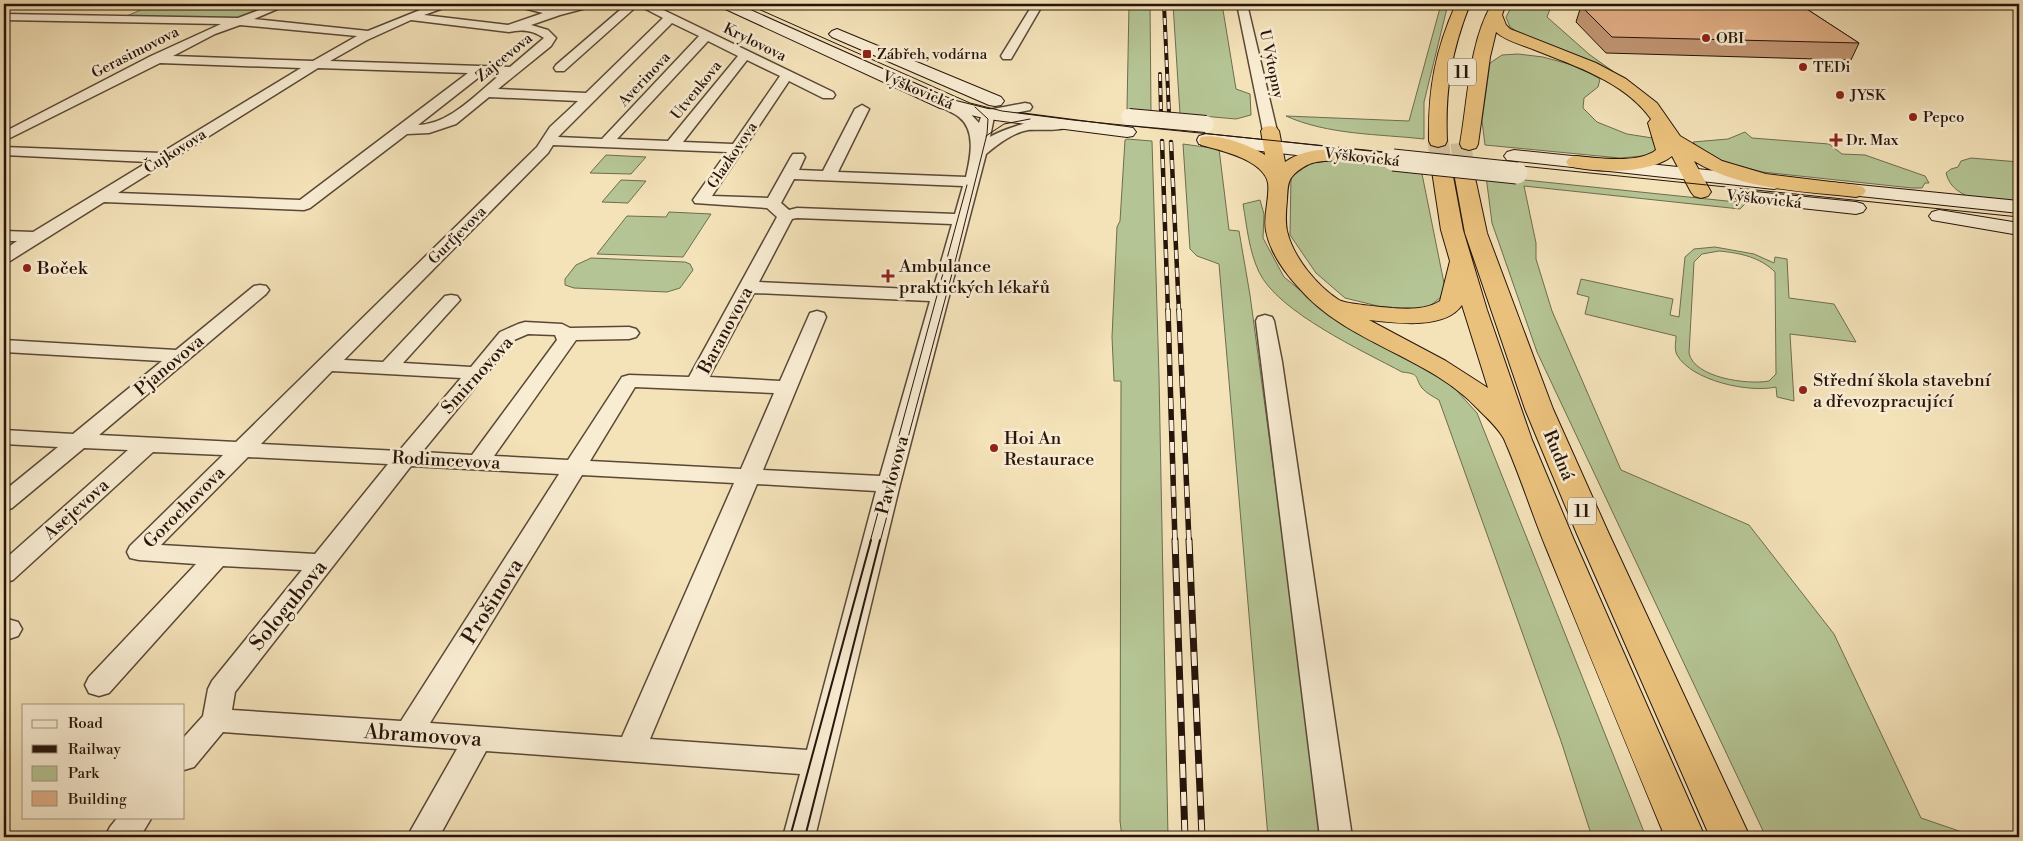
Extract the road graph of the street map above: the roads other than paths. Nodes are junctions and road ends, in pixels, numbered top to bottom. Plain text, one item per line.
1 (284, 4) edge
2 (445, 4) edge
3 (519, 4) edge
4 (590, 4) edge
5 (633, 4) edge
6 (643, 4) edge
7 (726, 4) edge
8 (1038, 4) edge
9 (1242, 4) edge
10 (1463, 4) edge
11 (1492, 7) edge
12 (556, 12) junction
13 (4, 17) edge
14 (407, 17) junction
15 (670, 18) junction
16 (237, 21) junction
17 (1474, 25) dead end
18 (513, 27) junction
19 (824, 29) dead end
20 (367, 34) junction
21 (706, 36) junction
22 (745, 55) junction
23 (1007, 56) dead end
24 (155, 60) junction
25 (1579, 61) junction
26 (315, 64) junction
27 (1481, 66) junction
28 (560, 68) dead end
29 (480, 70) junction
30 (513, 71) junction
31 (787, 75) junction
32 (486, 93) junction
33 (828, 95) dead end
34 (589, 96) junction
35 (946, 104) junction
36 (986, 106) junction
37 (862, 109) dead end
38 (1459, 110) dead end
39 (1063, 125) junction
40 (1128, 125) junction
41 (403, 130) junction
42 (1206, 135) junction
43 (1666, 136) junction
44 (4, 137) edge
45 (1272, 139) junction
46 (548, 141) junction
47 (1438, 141) tunnel mouth
48 (606, 143) junction
49 (672, 146) junction
50 (736, 148) junction
51 (4, 151) edge
52 (979, 152) junction
53 (1393, 152) junction
54 (1336, 155) junction
55 (798, 157) dead end
56 (164, 158) junction
57 (1576, 162) junction
58 (1515, 164) junction
59 (789, 174) junction
60 (828, 176) junction
61 (1278, 180) junction
62 (972, 182) junction
63 (1697, 183) junction
64 (1856, 191) junction
65 (101, 197) junction
66 (2019, 207) edge
67 (780, 210) junction
68 (1935, 215) junction
69 (962, 219) junction
70 (2019, 225) edge
71 (2019, 229) edge
72 (4, 236) edge
73 (36, 237) junction
74 (4, 257) edge
75 (1460, 258) junction
76 (748, 287) junction
77 (260, 290) dead end
78 (941, 296) junction
79 (451, 300) dead end
80 (1330, 304) junction
81 (817, 317) dead end
82 (1265, 321) dead end
83 (629, 333) dead end
84 (564, 334) junction
85 (4, 346) edge
86 (179, 356) junction
87 (326, 366) junction
88 (388, 369) junction
89 (476, 373) junction
90 (696, 383) junction
91 (787, 387) junction
92 (4, 437) edge
93 (1518, 440) junction
94 (78, 441) junction
95 (148, 444) junction
96 (241, 449) junction
97 (406, 457) junction
98 (478, 462) junction
99 (575, 468) junction
100 (749, 478) junction
101 (889, 484) junction
102 (4, 504) edge
103 (217, 557) junction
104 (322, 564) junction
105 (4, 574) edge
106 (99, 685) dead end
107 (216, 720) junction
108 (408, 734) junction
109 (478, 739) junction
110 (631, 750) junction
111 (185, 757) edge
112 (818, 763) junction
113 (136, 818) edge
114 (121, 837) edge
115 (423, 837) edge
116 (798, 837) edge
117 (1336, 837) edge
118 (1685, 837) edge
119 (1730, 837) edge

1 - 16 street, Gerasimovova
2 - 14 street, Čujkovova
3 - 12 street
4 - 12 street, Zajcevova
5 - 28 street
6 - 15 street, Krylovova
7 - 35 street, Výškovická
8 - 23 street
9 - 45 street, U Výtopny
10 - 47 highway, 11
11 - 17 highway
11 - 25 highway
11 - 27 highway
12 - 18 street, Zajcevova
13 - 16 street
14 - 18 street, Čujkovova
14 - 20 street, Čujkovova
15 - 21 street, Krylovova
15 - 34 street, Gurťjevova
16 - 20 street
16 - 24 street, Gerasimovova
18 - 30 street, Zajcevova
19 - 36 street, Výškovická
20 - 26 street, Čujkovova
21 - 22 street, Krylovova
21 - 48 street, Averinova
22 - 31 street, Krylovova
22 - 49 street, Utvenkova
24 - 26 street
24 - 44 street, Gerasimovova
25 - 27 highway
25 - 43 highway
26 - 29 street
26 - 56 street, Čujkovova
27 - 38 highway, 11
29 - 30 street
29 - 41 street, Zajcevova
30 - 32 street, Zajcevova
31 - 33 street, Krylovova
31 - 50 street, Glazkovova
32 - 34 street
32 - 41 street, Zajcevova
34 - 46 street, Gurťjevova
35 - 36 street, Výškovická
35 - 52 street
36 - 39 street, Výškovická
36 - 40 street, Výškovická
36 - 52 street, Pavlovova
37 - 60 street
39 - 40 street, Výškovická
39 - 52 street
40 - 42 street, Výškovická
41 - 65 street, Zajcevova
42 - 45 street, Výškovická
42 - 61 highway
43 - 57 highway
43 - 63 highway
43 - 64 highway
45 - 53 street, Výškovická
45 - 54 street, Výškovická
45 - 61 highway
46 - 48 street
46 - 87 street, Gurťjevova
48 - 49 street
49 - 50 street
50 - 67 street, Glazkovova
51 - 56 street
52 - 62 street, Pavlovova
53 - 54 street, Výškovická
53 - 58 street, Výškovická, bridge
54 - 61 highway
55 - 59 street, Baranovova
56 - 65 street, Čujkovova
57 - 58 street, Výškovická
57 - 63 street, Výškovická
58 - 63 street, Výškovická
59 - 60 street
59 - 67 street, Baranovova
60 - 62 street
61 - 80 highway
62 - 69 street, Pavlovova
63 - 64 street, Výškovická
63 - 68 street, Výškovická
64 - 66 street, Výškovická
65 - 73 street, Čujkovova
67 - 69 street
67 - 76 street, Baranovova
68 - 70 street, Výškovická
68 - 71 street
69 - 78 street, Pavlovova
72 - 73 street
73 - 74 street, Čujkovova
75 - 80 highway
75 - 93 highway, Rudná / 11
75 - 119 highway, Rudná / 11
76 - 78 street
76 - 90 street, Baranovova
77 - 86 street, Pjanovova
78 - 101 street, Pavlovova
79 - 88 street
80 - 93 highway
81 - 91 street
82 - 117 street
83 - 84 street, Smirnovova
84 - 89 street, Smirnovova
84 - 98 street
85 - 86 street
86 - 94 street, Pjanovova
87 - 88 street
87 - 96 street, Gurťjevova
88 - 89 street
89 - 97 street, Smirnovova
90 - 91 street
90 - 99 street, Baranovova
91 - 100 street
92 - 94 street, Rodimcevova
93 - 118 highway, Rudná / 11
94 - 95 street, Rodimcevova
94 - 102 street
95 - 96 street, Rodimcevova
95 - 105 street, Asejevova
96 - 97 street, Rodimcevova
96 - 103 street, Gorochovova
97 - 98 street, Rodimcevova
97 - 104 street, Sologubova
98 - 99 street, Rodimcevova
99 - 100 street, Rodimcevova
99 - 108 street, Prošinova
100 - 101 street, Rodimcevova
100 - 110 street
101 - 112 street, Pavlovova
103 - 104 street, Gorochovova
103 - 106 street
104 - 107 street, Sologubova
107 - 108 street, Abramovova
107 - 111 street, Sologubova
108 - 109 street, Abramovova
109 - 110 street, Abramovova
109 - 115 street
110 - 112 street, Abramovova
112 - 116 street, Pavlovova
113 - 114 street

